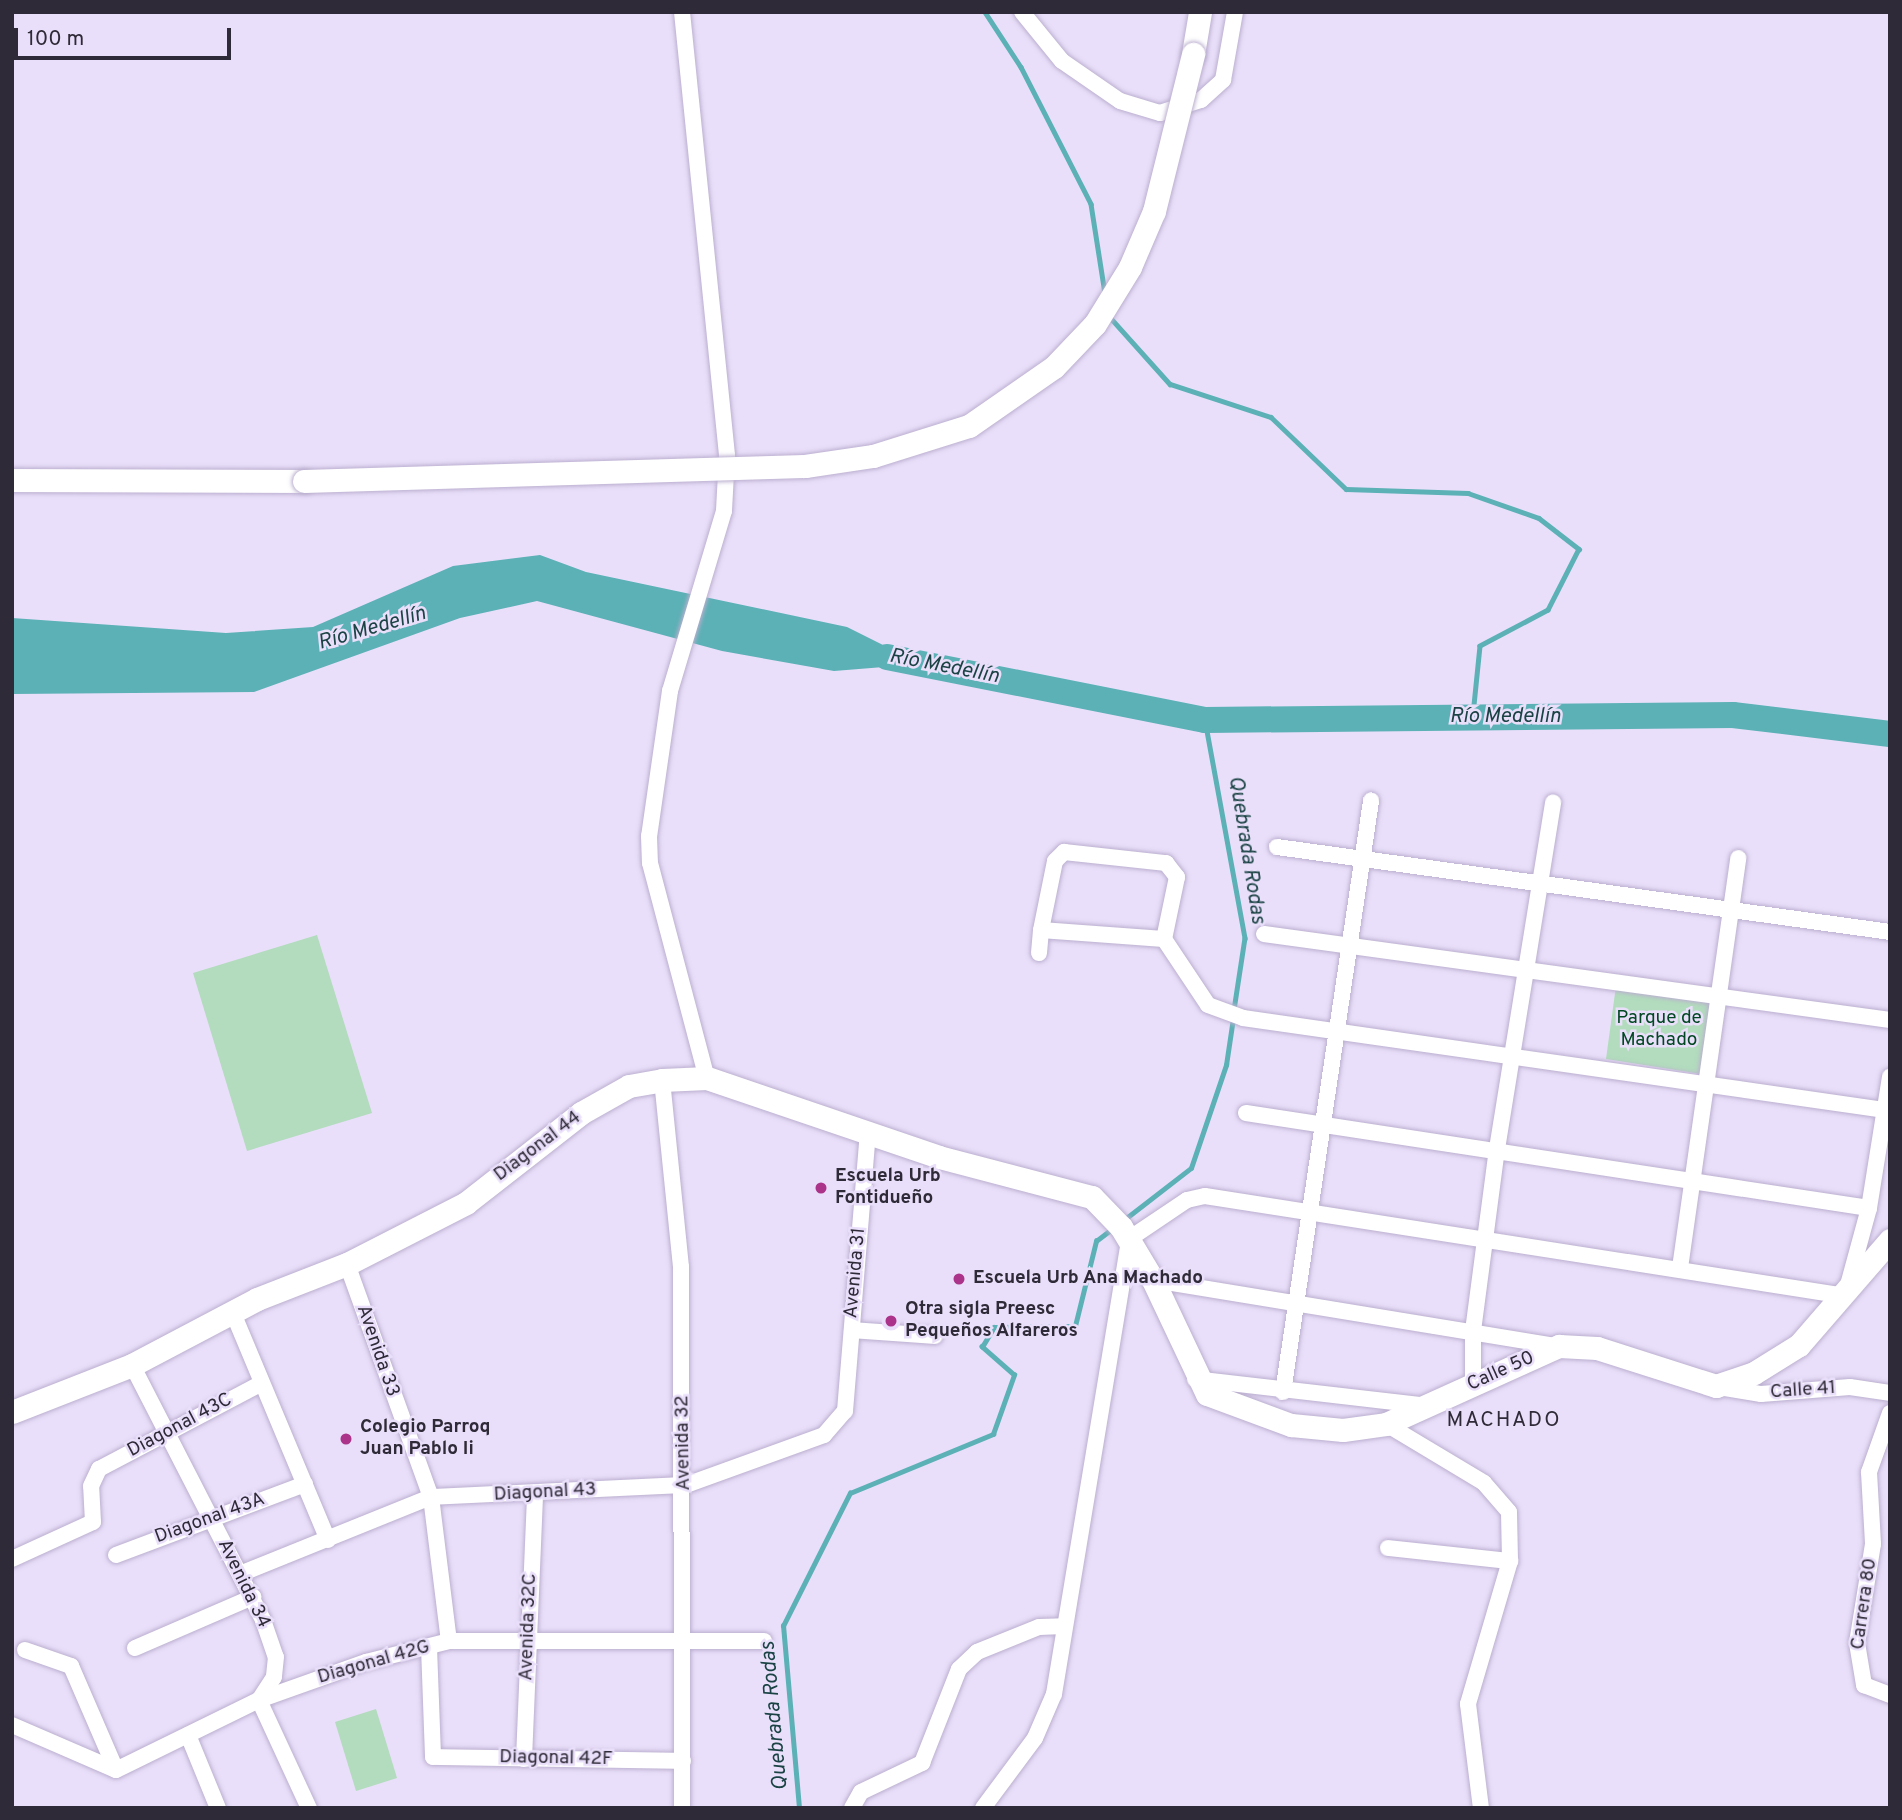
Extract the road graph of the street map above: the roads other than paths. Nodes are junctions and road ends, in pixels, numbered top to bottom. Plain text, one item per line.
1 (682, 12) edge
2 (1022, 12) edge
3 (1200, 12) edge
4 (1235, 12) edge
5 (12, 480) edge
6 (70, 480) junction
7 (12, 495) edge
8 (1371, 801) dead end
9 (1553, 802) dead end
10 (1277, 847) dead end
11 (1364, 858) junction
12 (1738, 858) dead end
13 (1539, 883) junction
14 (1733, 908) junction
15 (1041, 930) junction
16 (1890, 932) edge
17 (1264, 934) dead end
18 (1164, 939) junction
19 (1351, 944) junction
20 (1039, 953) dead end
21 (1526, 966) junction
22 (1722, 992) junction
23 (1890, 1020) edge
24 (1339, 1031) junction
25 (1516, 1055) junction
26 (1890, 1077) edge
27 (707, 1078) junction
28 (662, 1080) junction
29 (1709, 1085) junction
30 (1885, 1110) junction
31 (1246, 1113) dead end
32 (1325, 1125) junction
33 (868, 1134) junction
34 (1497, 1149) junction
35 (1692, 1178) junction
36 (1091, 1197) joint
37 (1869, 1208) junction
38 (1311, 1210) junction
39 (1125, 1233) junction
40 (1487, 1237) junction
41 (1890, 1240) edge
42 (347, 1264) junction
43 (1680, 1268) junction
44 (1153, 1280) junction
45 (1845, 1296) junction
46 (1296, 1303) junction
47 (233, 1313) junction
48 (852, 1330) junction
49 (1472, 1331) junction
50 (935, 1336) dead end
51 (1559, 1346) junction
52 (132, 1365) junction
53 (1195, 1379) junction
54 (262, 1383) junction
55 (1473, 1385) junction
56 (1716, 1386) junction
57 (1283, 1392) junction
58 (1890, 1394) edge
59 (1421, 1405) junction
60 (845, 1411) joint
61 (12, 1412) edge
62 (1890, 1413) edge
63 (1386, 1424) junction
64 (164, 1434) junction
65 (305, 1484) junction
66 (686, 1485) junction
67 (535, 1495) junction
68 (431, 1497) junction
69 (209, 1518) junction
70 (328, 1540) junction
71 (1388, 1548) dead end
72 (116, 1555) dead end
73 (12, 1559) edge
74 (1510, 1561) junction
75 (240, 1574) junction
76 (253, 1597) junction
77 (1064, 1626) junction
78 (527, 1640) junction
79 (449, 1641) junction
80 (764, 1641) dead end
81 (683, 1642) junction
82 (429, 1647) junction
83 (135, 1648) dead end
84 (24, 1650) dead end
85 (1890, 1695) edge
86 (259, 1700) junction
87 (12, 1725) edge
88 (188, 1735) junction
89 (524, 1759) junction
90 (682, 1760) junction
91 (116, 1770) junction
92 (682, 1807) edge
93 (218, 1808) edge
94 (309, 1808) edge
95 (852, 1808) edge
96 (983, 1808) edge
97 (1481, 1808) edge

1 - 27 street
2 - 4 street
3 - 6 main road, bridge
5 - 6 main road
6 - 7 main road
8 - 11 street
9 - 13 street
10 - 11 street
11 - 13 street
11 - 19 street
12 - 14 street
13 - 14 street
13 - 21 street
14 - 16 street
14 - 22 street
15 - 18 street
15 - 18 street
15 - 20 street
17 - 19 street
18 - 24 street
19 - 21 street
19 - 24 street
21 - 22 street
21 - 25 street
22 - 23 street
22 - 29 street
24 - 25 street
24 - 32 street
25 - 29 street
25 - 34 street
26 - 30 street
27 - 28 main road, Diagonal 44
27 - 33 main road, Diagonal 44
28 - 42 main road, Diagonal 44
28 - 66 street, Avenida 32
29 - 30 street
29 - 35 street
30 - 37 street
31 - 32 street
32 - 34 street
32 - 38 street
33 - 36 main road, Diagonal 44
33 - 48 street, Avenida 31
34 - 35 street
34 - 40 street
35 - 37 street
35 - 43 street
36 - 39 main road, Calle 50
37 - 45 street
38 - 39 street
38 - 40 street
38 - 46 street
39 - 44 main road, Calle 50
39 - 77 street
40 - 43 street
40 - 49 street
41 - 45 main road
42 - 47 main road, Diagonal 44
42 - 68 street, Avenida 33
43 - 45 street
44 - 46 street
44 - 53 main road, Calle 50
45 - 56 main road
46 - 49 street
46 - 57 street
47 - 52 main road, Diagonal 44
47 - 54 street
48 - 50 street
48 - 60 street, Avenida 31
49 - 51 street
49 - 55 street
51 - 55 main road, Calle 50
51 - 56 main road, Calle 50
52 - 61 main road, Diagonal 44
52 - 64 street, Avenida 34
53 - 57 street
53 - 63 main road, Calle 50
54 - 64 street, Diagonal 43C
54 - 65 street
55 - 59 main road, Calle 50
56 - 58 street, Calle 41
57 - 59 street
59 - 63 main road, Calle 50
60 - 66 street, Diagonal 43
62 - 85 street, Carrera 80
63 - 74 street
64 - 69 street, Avenida 34
64 - 73 street, Diagonal 43C
65 - 69 street, Diagonal 43A
65 - 70 street
66 - 67 street, Diagonal 43
66 - 81 street, Avenida 32
67 - 68 street, Diagonal 43
67 - 78 street, Avenida 32C
68 - 70 street, Diagonal 43
68 - 79 street, Avenida 33
69 - 72 street, Diagonal 43A
69 - 75 street, Avenida 34
70 - 75 street, Diagonal 43
71 - 74 street
74 - 97 street
75 - 76 street, Avenida 34
76 - 83 street
76 - 86 street, Avenida 34
77 - 95 street
77 - 96 street
78 - 79 street, Diagonal 42G
78 - 81 street, Diagonal 42G
78 - 89 street, Avenida 32C
79 - 82 street, Diagonal 42G
80 - 81 street, Diagonal 42G
81 - 90 street, Avenida 32
82 - 86 street, Diagonal 42G
82 - 89 street, Diagonal 42F
84 - 91 street
86 - 88 street, Diagonal 42G
86 - 94 street
87 - 91 street
88 - 91 street, Diagonal 42G
88 - 93 street
89 - 90 street, Diagonal 42F
90 - 92 street, Avenida 32

